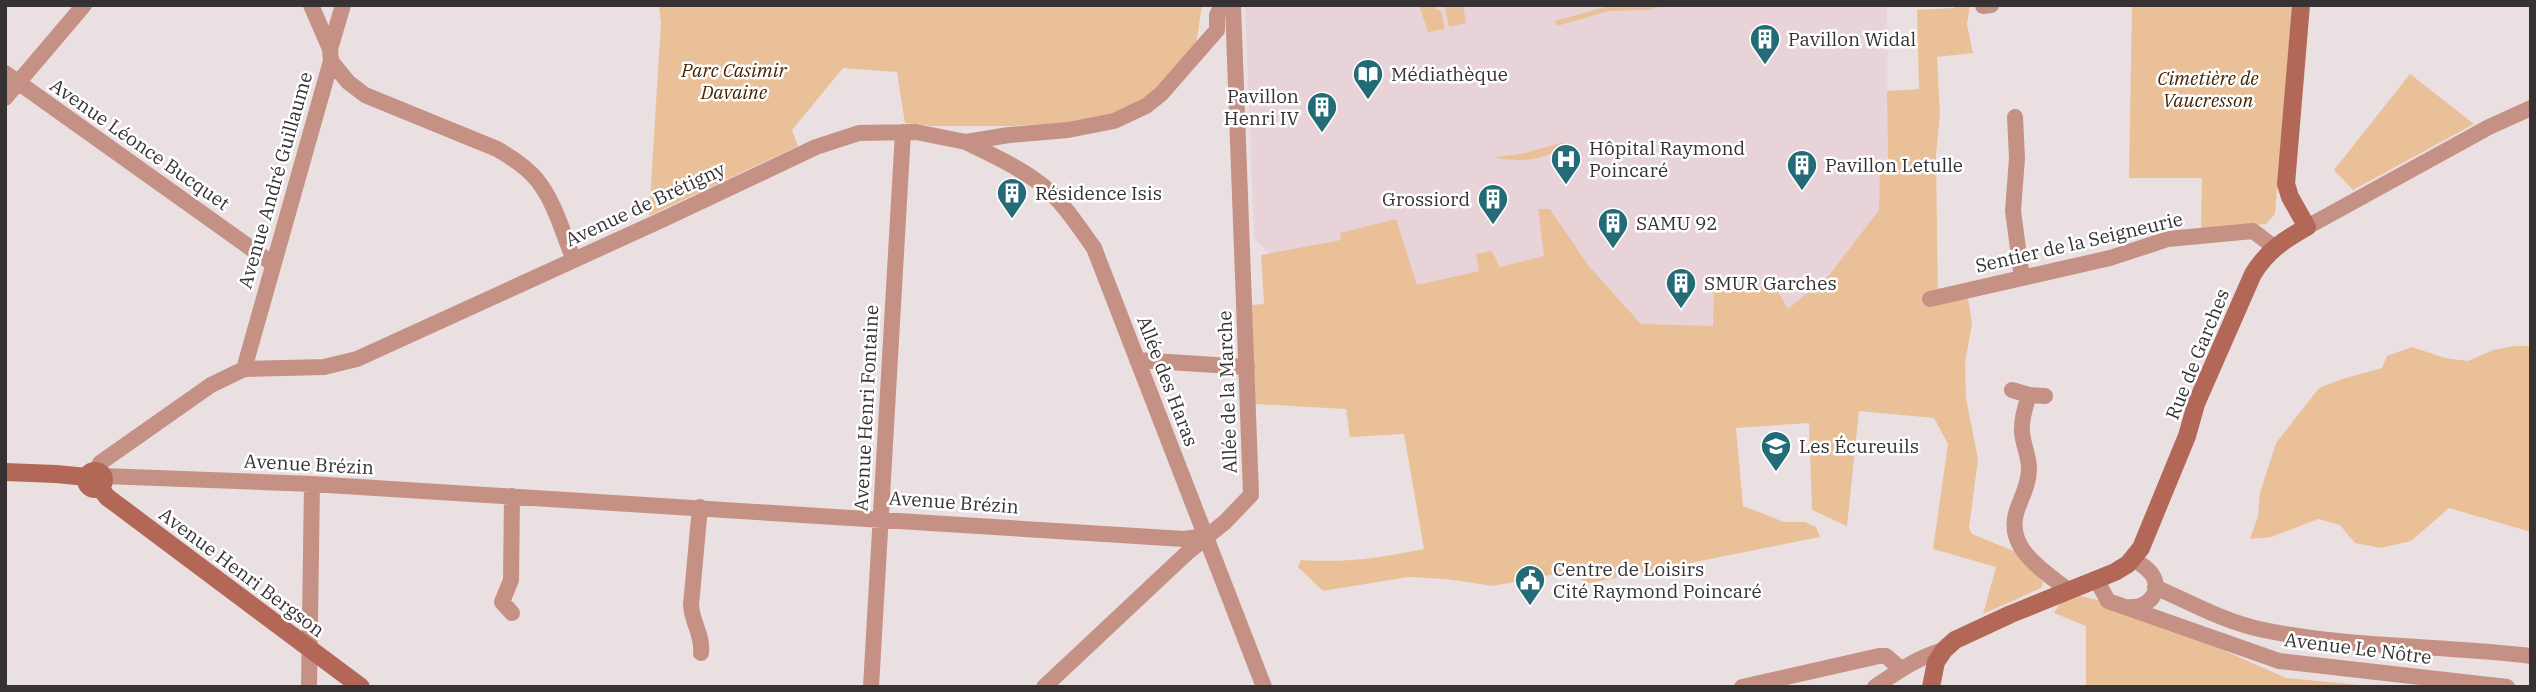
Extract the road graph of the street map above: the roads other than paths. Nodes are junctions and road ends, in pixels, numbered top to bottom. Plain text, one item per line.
1 (84, 5) edge
2 (311, 5) edge
3 (343, 5) edge
4 (1222, 5) edge
5 (1233, 5) edge
6 (2301, 5) edge
7 (1217, 30) junction
8 (1235, 32) junction
9 (331, 55) junction
10 (11, 78) edge
11 (5, 97) edge
12 (2531, 108) edge
13 (2015, 117) dead end
14 (903, 132) junction
15 (966, 142) junction
16 (2307, 227) junction
17 (2274, 247) junction
18 (575, 260) junction
19 (273, 264) junction
20 (2022, 278) junction
21 (1930, 299) dead end
22 (1137, 360) junction
23 (1247, 367) junction
24 (244, 369) junction
25 (2012, 390) dead end
26 (5, 472) edge
27 (97, 478) junction
28 (312, 484) junction
29 (512, 496) junction
30 (700, 507) junction
31 (880, 518) junction
32 (1205, 536) junction
33 (2133, 558) junction
34 (2096, 579) junction
35 (2155, 587) junction
36 (2068, 590) junction
37 (2128, 607) junction
38 (512, 613) dead end
39 (1945, 648) junction
40 (309, 649) junction
41 (701, 653) dead end
42 (2531, 656) edge
43 (1901, 669) junction
44 (309, 687) edge
45 (361, 687) edge
46 (870, 687) edge
47 (1044, 687) edge
48 (1264, 687) edge
49 (1742, 687) edge
50 (1875, 687) edge
51 (1931, 687) edge
52 (2507, 687) edge

1 - 10 street
2 - 9 street
3 - 9 street, Avenue André Guillaume
4 - 7 street, Avenue de Brétigny
5 - 8 street, Allée de la Marche
6 - 16 street
7 - 8 street
7 - 15 street, Avenue de Brétigny
8 - 23 street, Allée de la Marche
9 - 18 street
9 - 19 street, Avenue André Guillaume
10 - 11 street
10 - 19 street, Avenue Léonce Bucquet
12 - 16 street, Rue de Garches
13 - 20 street
14 - 15 street, Avenue de Brétigny
14 - 18 street, Avenue de Brétigny
14 - 31 street, Avenue Henri Fontaine
15 - 22 street, Allée des Haras
16 - 17 street, Rue de Garches
17 - 20 street, Sentier de la Seigneurie
17 - 33 street, Rue de Garches
18 - 24 street, Avenue de Brétigny
19 - 24 street, Avenue André Guillaume
20 - 21 street, Sentier de la Seigneurie
22 - 23 street
22 - 32 street, Allée des Haras
23 - 32 street, Allée de la Marche
24 - 27 street, Avenue de Brétigny
25 - 36 street
26 - 27 street
27 - 28 street, Avenue Brézin
27 - 40 street, Avenue Henri Bergson
28 - 29 street, Avenue Brézin
28 - 40 street
29 - 30 street, Avenue Brézin
29 - 38 street
30 - 31 street, Avenue Brézin
30 - 41 street
31 - 32 street, Avenue Brézin
31 - 46 street, Avenue Henri Fontaine
32 - 47 street, Allée de la Marche
32 - 48 street, Allée des Haras
33 - 34 street, Rue de Garches
33 - 35 street, Avenue Le Nôtre
34 - 36 street, Rue de Garches
34 - 37 street, Avenue Le Nôtre
35 - 37 street
35 - 42 street, Avenue Le Nôtre
36 - 39 street, Rue de Garches
37 - 52 street, Avenue Le Nôtre
39 - 43 street
39 - 51 street
40 - 44 street
40 - 45 street, Avenue Henri Bergson
43 - 49 street
43 - 50 street

